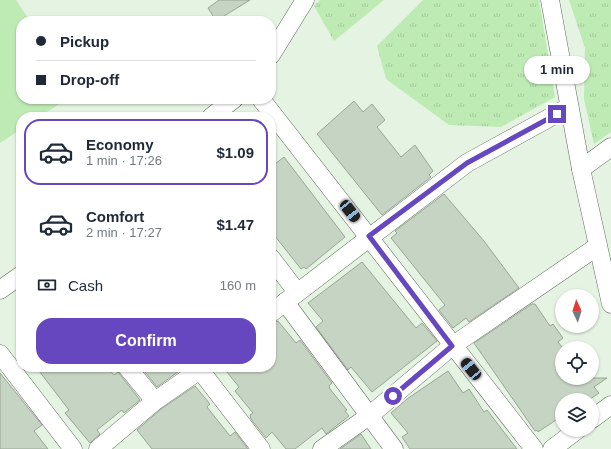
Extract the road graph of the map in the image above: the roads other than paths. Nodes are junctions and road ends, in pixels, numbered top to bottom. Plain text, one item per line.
1 (306, 0) edge
2 (550, 0) edge
3 (276, 46) edge
4 (265, 104) edge
5 (569, 107) junction
6 (271, 112) edge
7 (276, 118) edge
8 (611, 147) edge
9 (581, 169) junction
10 (369, 236) junction
11 (598, 246) junction
12 (276, 268) edge
13 (16, 279) edge
14 (0, 290) edge
15 (291, 297) junction
16 (611, 304) edge
17 (276, 309) edge
18 (452, 346) junction
19 (0, 354) edge
20 (132, 372) edge
21 (196, 372) edge
22 (205, 372) edge
23 (155, 402) junction
24 (611, 405) edge
25 (599, 414) edge
26 (369, 416) junction
27 (568, 437) edge
28 (110, 445) edge
29 (73, 449) edge
30 (261, 449) edge
31 (322, 449) edge
32 (394, 449) edge
33 (534, 449) edge
34 (552, 449) edge

1 - 3 street
2 - 5 street
4 - 6 street
5 - 9 street
5 - 10 street
7 - 10 street
8 - 9 street
9 - 11 street
10 - 15 street
10 - 18 street
11 - 16 street
11 - 18 street
12 - 15 street
13 - 14 street
15 - 17 street
15 - 26 street
18 - 26 street
18 - 33 street
19 - 29 street
20 - 23 street
21 - 23 street
22 - 30 street
23 - 28 street
24 - 25 street
26 - 31 street
26 - 32 street
27 - 34 street

